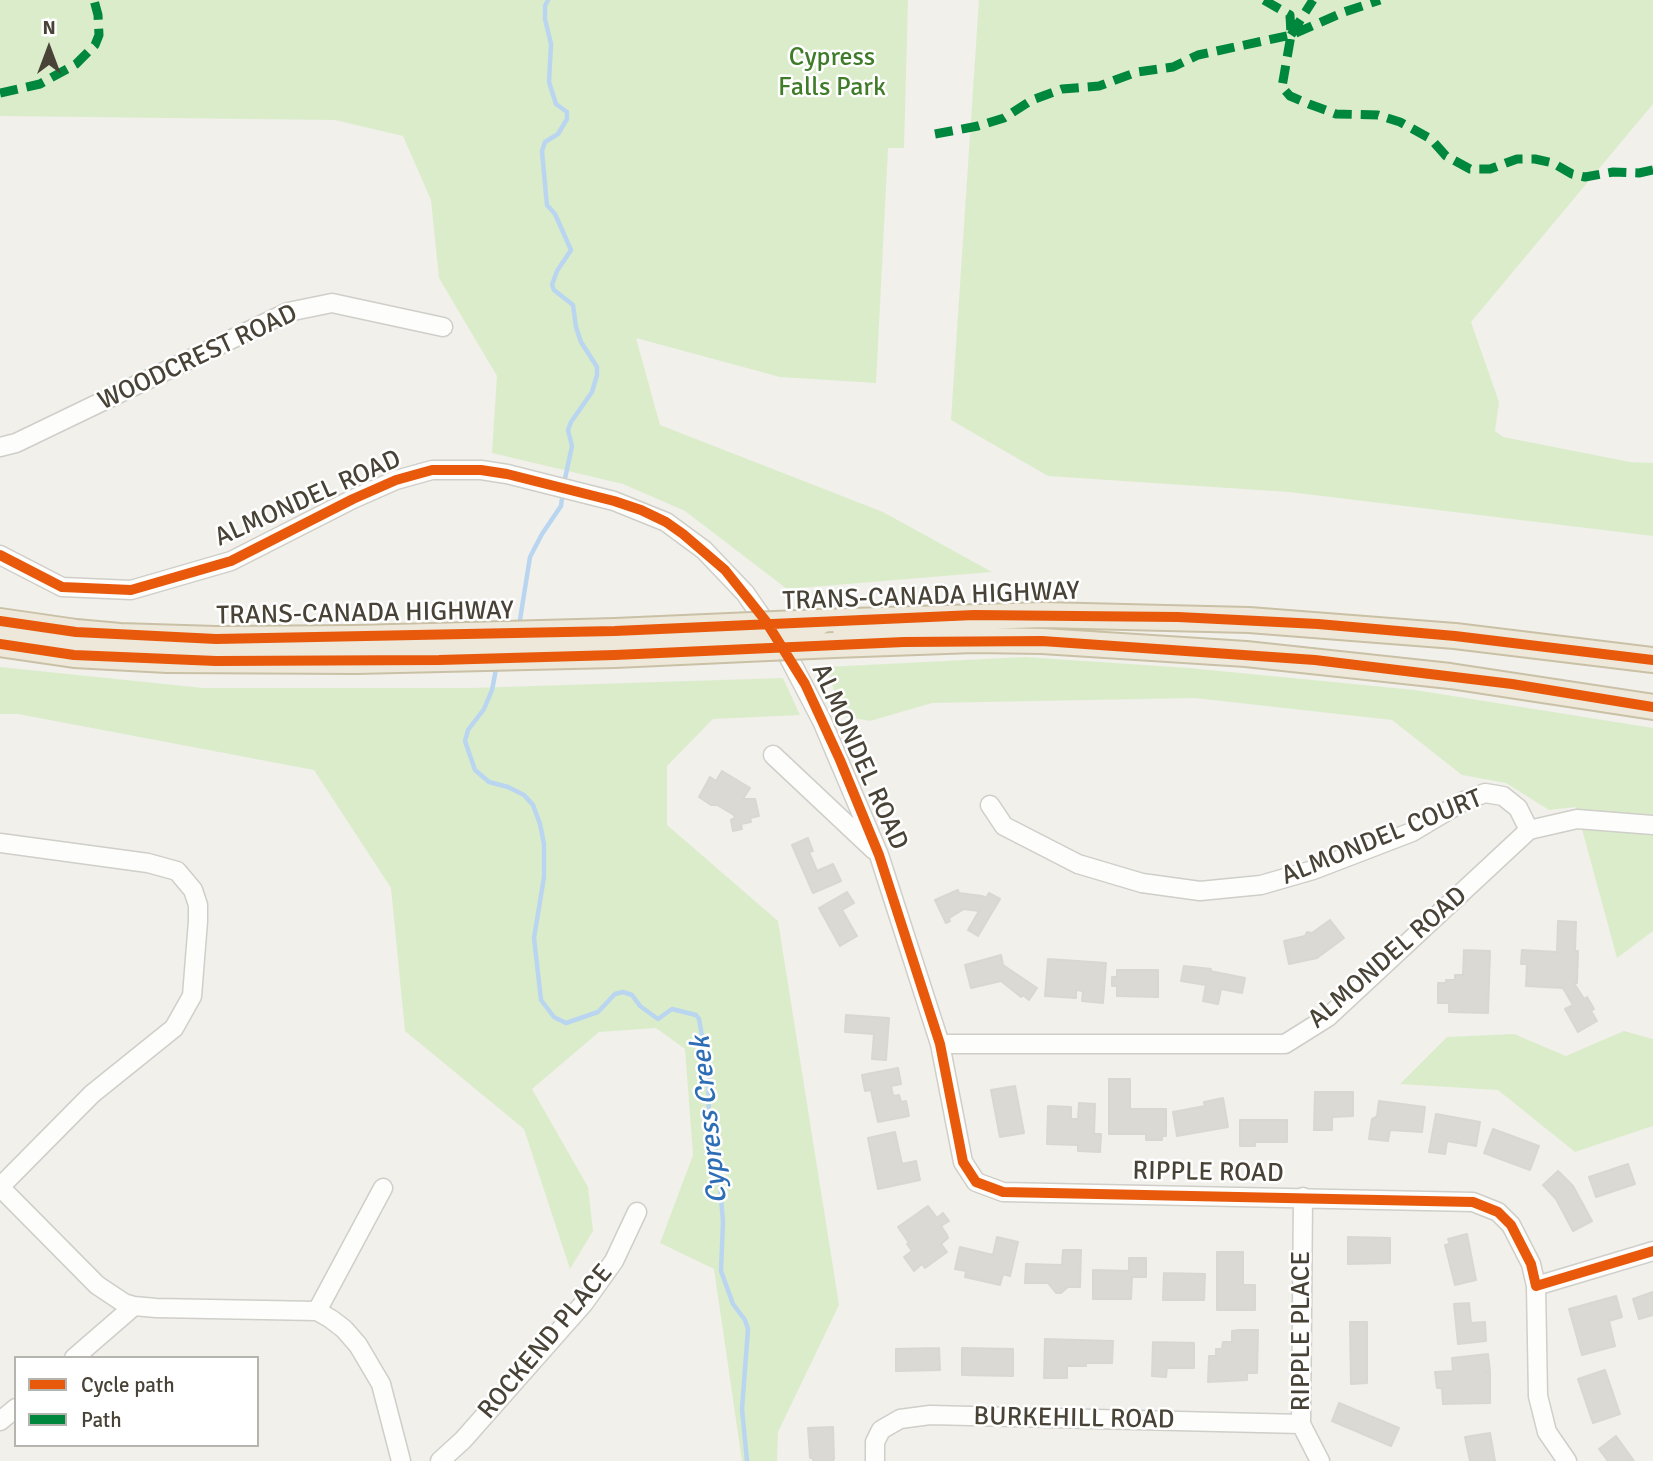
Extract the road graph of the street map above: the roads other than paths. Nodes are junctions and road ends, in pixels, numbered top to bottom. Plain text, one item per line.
1 (443, 327) dead end
2 (0, 447) edge
3 (0, 555) edge
4 (0, 621) edge
5 (0, 644) edge
6 (356, 649) junction
7 (1653, 660) edge
8 (1653, 707) edge
9 (774, 755) dead end
10 (990, 805) dead end
11 (1653, 825) edge
12 (1529, 830) junction
13 (0, 843) edge
14 (879, 855) junction
15 (940, 1044) junction
16 (0, 1187) edge
17 (383, 1188) dead end
18 (1303, 1197) junction
19 (637, 1212) dead end
20 (1653, 1251) edge
21 (1536, 1286) junction
22 (134, 1306) junction
23 (317, 1311) junction
24 (76, 1356) edge
25 (14, 1410) edge
26 (0, 1421) edge
27 (1301, 1424) junction
28 (401, 1461) edge
29 (440, 1461) edge
30 (875, 1461) edge
31 (1320, 1461) edge
32 (1566, 1461) edge

1 - 2 street, WOODCREST ROAD
3 - 14 street, ALMONDEL ROAD
4 - 6 highway, TRANS-CANADA HIGHWAY
5 - 6 highway, TRANS-CANADA HIGHWAY
6 - 7 highway, TRANS-CANADA HIGHWAY, bridge
6 - 8 highway, TRANS-CANADA HIGHWAY, bridge
9 - 14 street
10 - 12 street, ALMONDEL COURT
11 - 12 street
12 - 15 street, ALMONDEL ROAD
13 - 16 street
14 - 15 street, ALMONDEL ROAD
15 - 18 street, RIPPLE ROAD
16 - 22 street
17 - 23 street
18 - 21 street, RIPPLE ROAD
18 - 27 street, RIPPLE PLACE
19 - 29 street, ROCKEND PLACE
20 - 21 street
21 - 32 street, RIPPLE ROAD
22 - 23 street
22 - 24 street
23 - 28 street
25 - 26 street
27 - 30 street, BURKEHILL ROAD
27 - 31 street, RIPPLE PLACE

